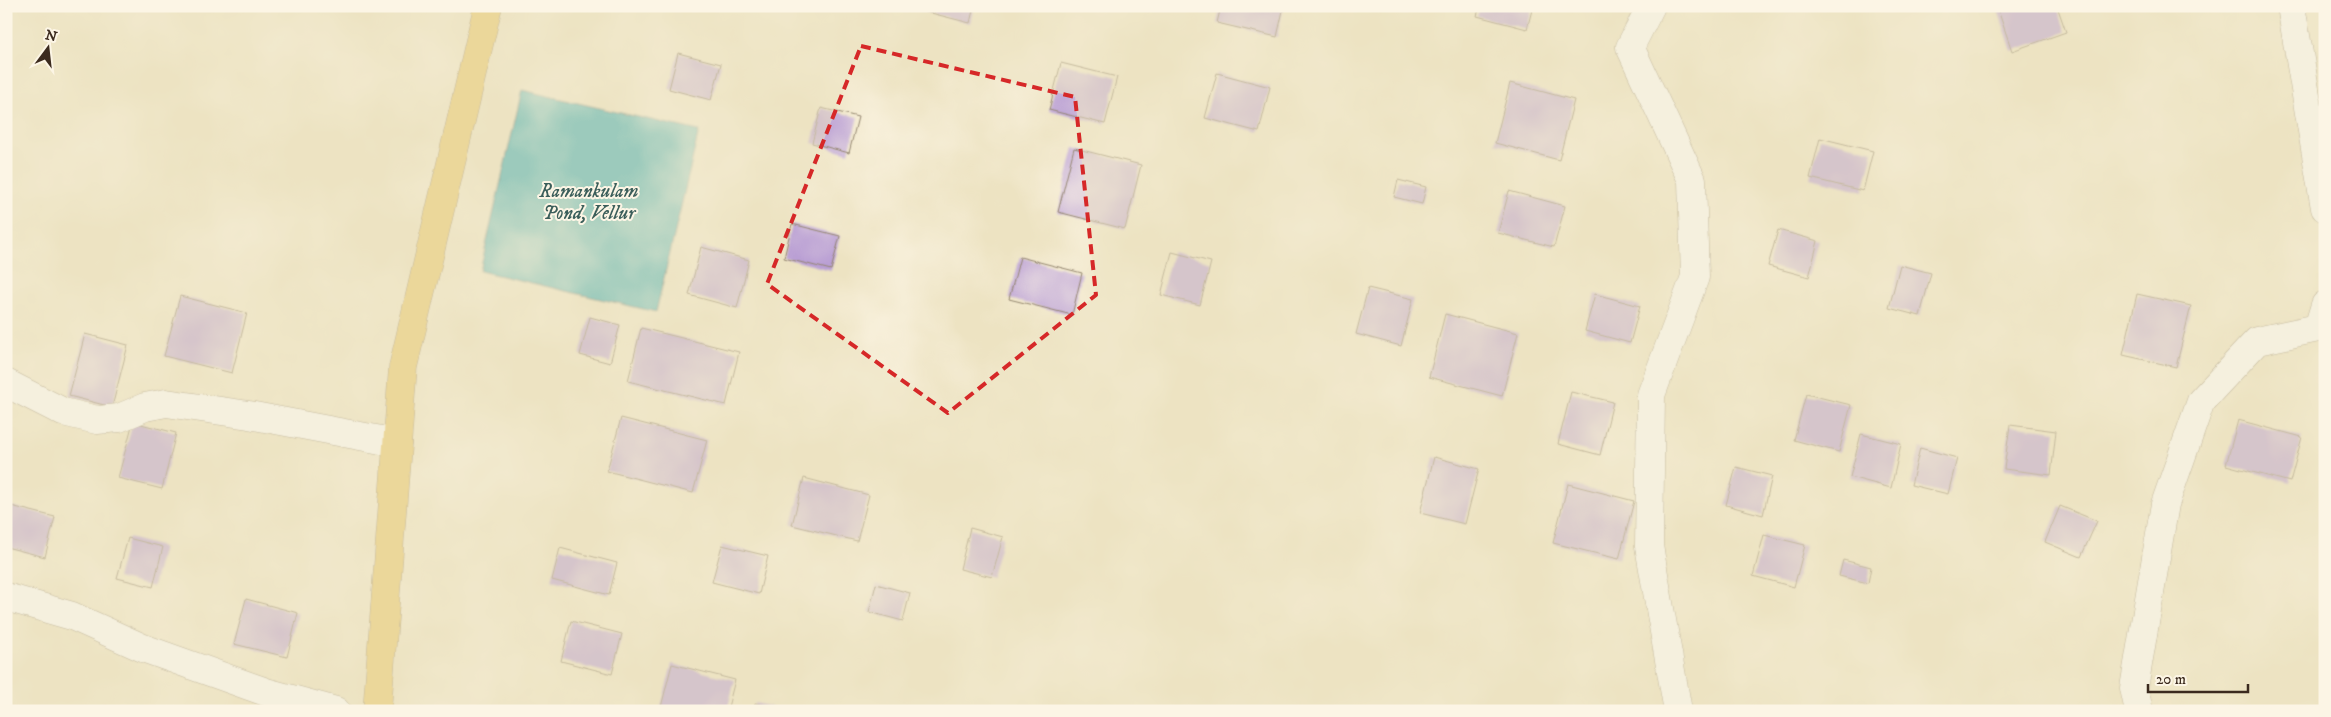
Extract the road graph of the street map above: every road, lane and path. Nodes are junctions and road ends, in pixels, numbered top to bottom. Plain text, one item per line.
1 (488, 6) edge
2 (1651, 6) edge
3 (2291, 6) edge
4 (2325, 208) edge
5 (2325, 305) edge
6 (6, 384) edge
7 (397, 443) junction
8 (6, 596) edge
9 (336, 711) edge
10 (377, 711) edge
11 (1678, 711) edge
12 (2139, 711) edge

1 - 7 highway
2 - 11 street
3 - 4 street
5 - 12 street
6 - 7 street
7 - 10 highway
8 - 9 street

